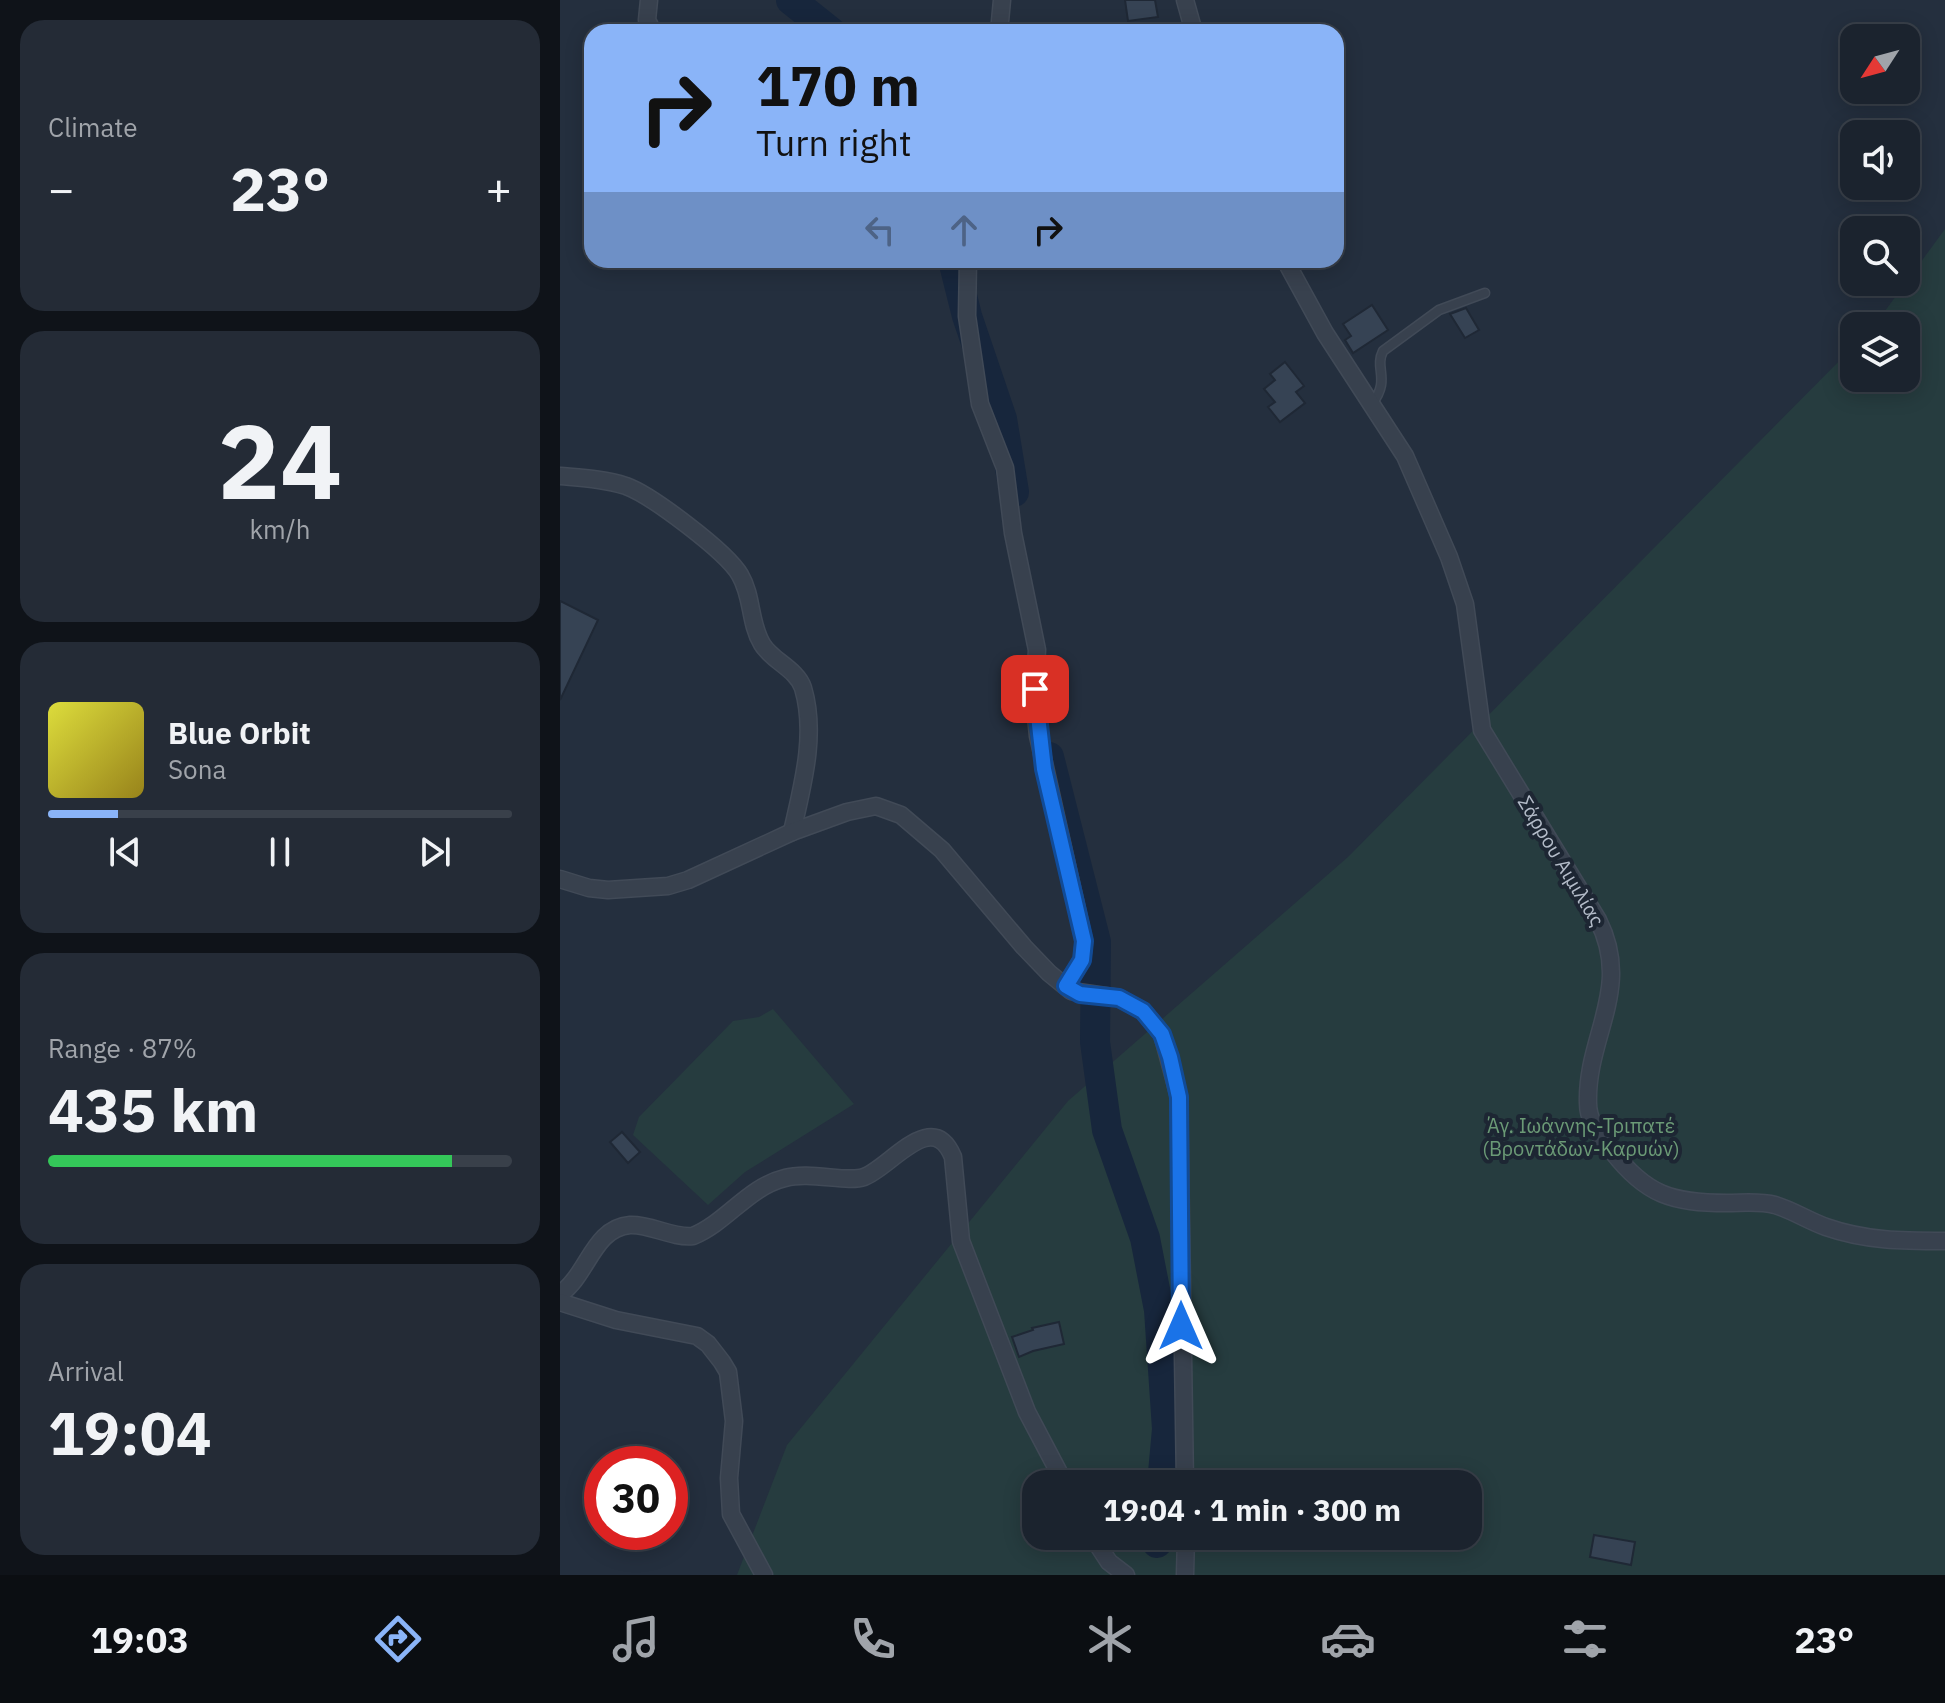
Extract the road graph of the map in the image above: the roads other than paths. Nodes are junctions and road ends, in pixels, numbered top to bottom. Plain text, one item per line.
1 (649, 0) edge
2 (1002, 0) edge
3 (1185, 0) edge
4 (649, 24) edge
5 (1000, 24) edge
6 (1192, 24) edge
7 (968, 268) edge
8 (1289, 268) edge
9 (1485, 293) dead end
10 (1372, 404) junction
11 (560, 476) edge
12 (792, 832) junction
13 (560, 879) edge
14 (1073, 990) junction
15 (1945, 1241) edge
16 (560, 1294) edge
17 (560, 1302) edge
18 (1058, 1470) edge
19 (1185, 1470) edge
20 (1101, 1550) edge
21 (1186, 1550) edge
22 (1114, 1569) edge
23 (764, 1575) edge
24 (1185, 1575) edge

1 - 4 street
2 - 5 street
3 - 6 street
7 - 14 street
8 - 10 street, Σάρρου Αιμιλίας
9 - 10 lane
10 - 15 street, Σάρρου Αιμιλίας
11 - 12 street
12 - 13 street
12 - 14 street
14 - 19 street
16 - 18 street
17 - 23 street
20 - 22 street
21 - 24 street

